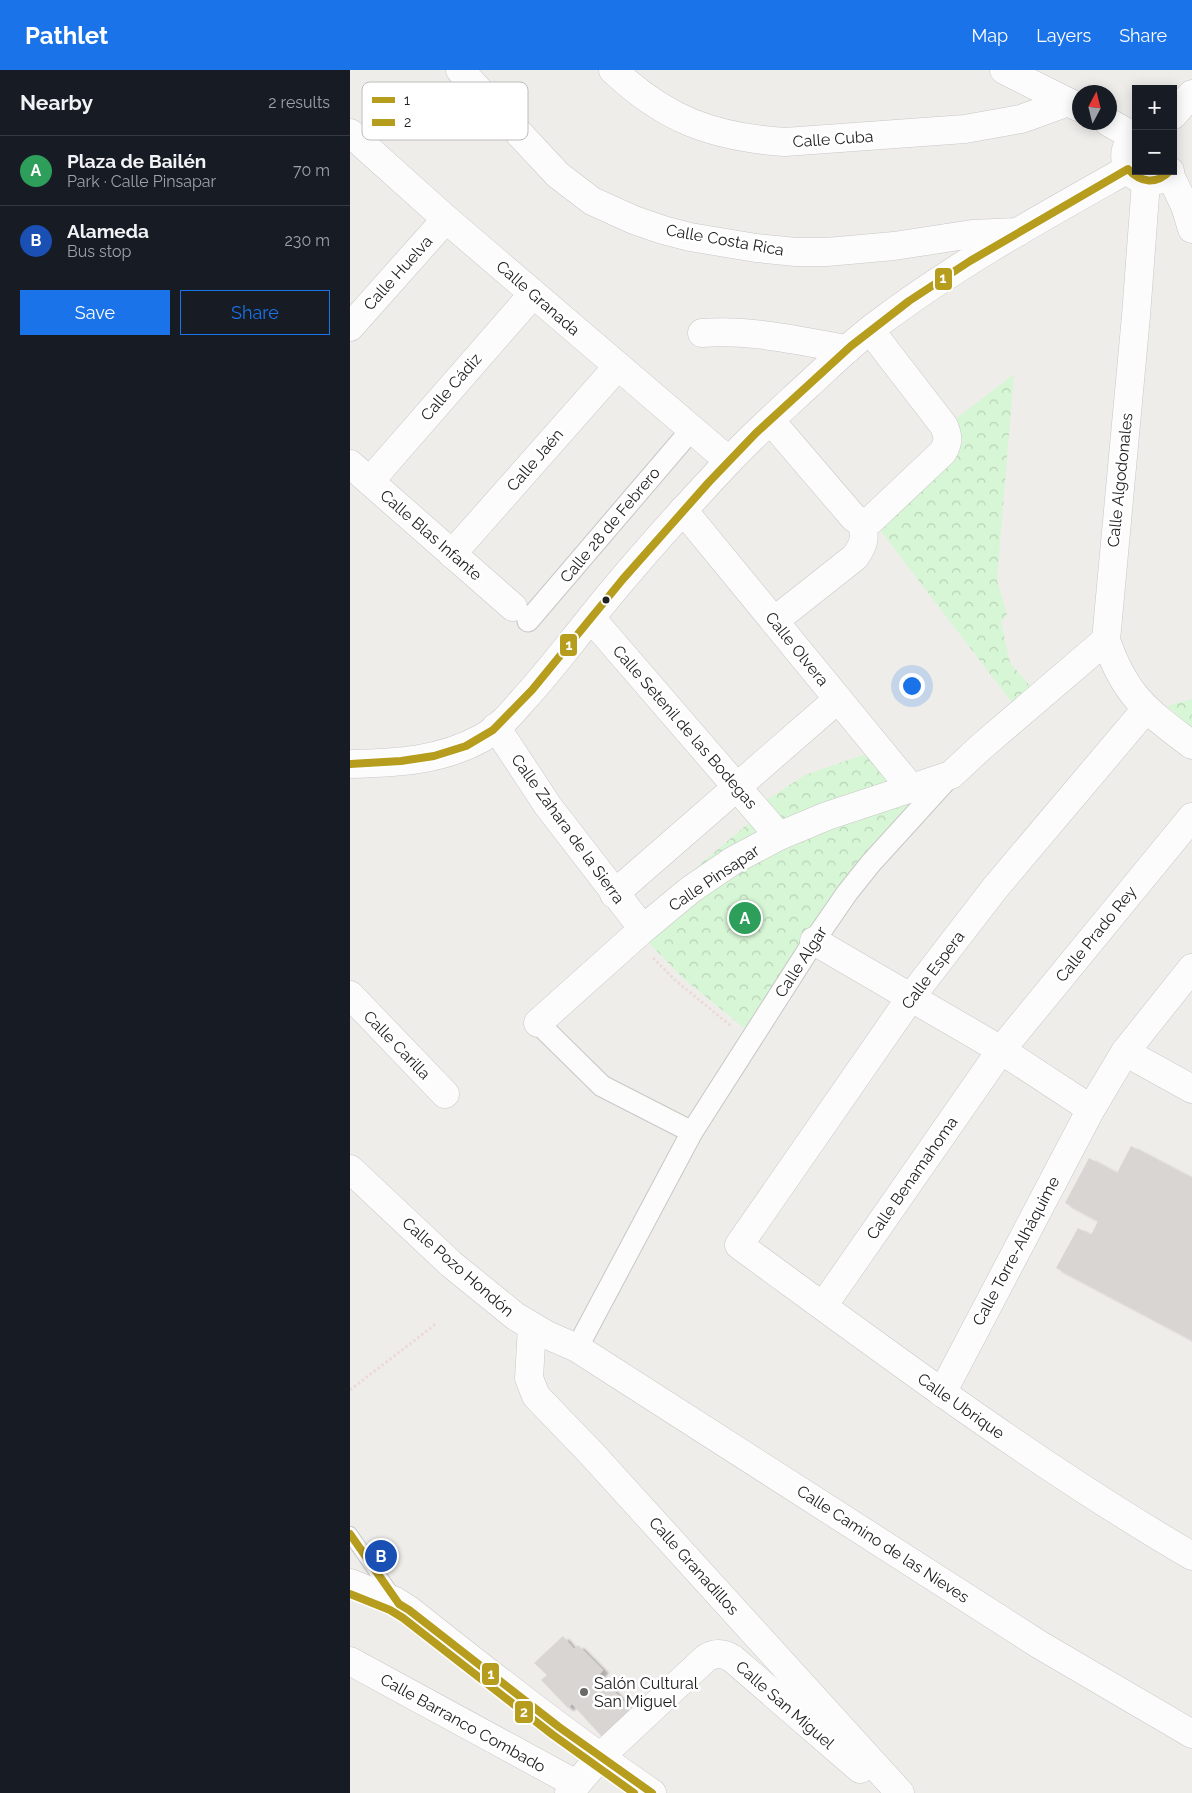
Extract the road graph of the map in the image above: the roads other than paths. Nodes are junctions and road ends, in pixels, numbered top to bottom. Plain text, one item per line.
1 (460, 70) edge
2 (613, 70) edge
3 (1004, 70) edge
4 (471, 82) edge
5 (1192, 94) edge
6 (1072, 104) edge
7 (1072, 106) edge
8 (1177, 111) edge
9 (1117, 127) edge
10 (1132, 135) edge
11 (525, 140) edge
12 (1132, 141) edge
13 (354, 144) edge
14 (1132, 163) edge
15 (1144, 175) edge
16 (1159, 175) edge
17 (1165, 175) edge
18 (446, 219) junction
19 (1192, 229) edge
20 (1018, 232) junction
21 (533, 294) junction
22 (350, 327) edge
23 (870, 330) junction
24 (702, 333) dead end
25 (847, 349) junction
26 (618, 366) junction
27 (771, 421) junction
28 (692, 429) junction
29 (729, 461) junction
30 (360, 472) edge
31 (683, 510) junction
32 (862, 522) junction
33 (452, 554) junction
34 (521, 614) joint
35 (591, 618) junction
36 (774, 621) junction
37 (1106, 640) junction
38 (838, 699) junction
39 (1146, 710) junction
40 (496, 727) junction
41 (1192, 745) edge
42 (350, 764) edge
43 (950, 775) junction
44 (738, 787) junction
45 (911, 788) junction
46 (1192, 817) edge
47 (779, 836) junction
48 (614, 894) junction
49 (638, 933) junction
50 (814, 941) junction
51 (1192, 968) edge
52 (350, 995) edge
53 (910, 998) junction
54 (538, 1023) joint
55 (1001, 1050) junction
56 (1125, 1052) junction
57 (1192, 1089) edge
58 (445, 1094) dead end
59 (1091, 1109) junction
60 (692, 1132) junction
61 (350, 1169) edge
62 (739, 1245) joint
63 (823, 1306) junction
64 (532, 1327) junction
65 (577, 1348) junction
66 (942, 1393) junction
67 (350, 1534) edge
68 (1192, 1556) edge
69 (350, 1583) edge
70 (399, 1604) junction
71 (350, 1661) edge
72 (1192, 1734) edge
73 (599, 1758) junction
74 (572, 1789) edge
75 (899, 1792) edge
76 (652, 1793) edge

1 - 4 street, Calle Costa Rica
2 - 7 street, Calle Cuba
3 - 6 street
5 - 8 street
9 - 10 street
11 - 20 street, Calle Costa Rica
12 - 14 street, Calle Algodonales
13 - 18 street, Calle Granada
15 - 20 street
16 - 37 street, Calle Algodonales
17 - 19 street
18 - 21 street, Calle Granada
18 - 22 street, Calle Huelva
20 - 23 street
21 - 26 street, Calle Granada
21 - 30 street, Calle Cádiz
23 - 25 street
23 - 32 street
24 - 25 street
25 - 27 street
26 - 28 street, Calle Granada
26 - 33 street, Calle Jaén
27 - 29 street
27 - 32 street
28 - 29 street, Calle Granada
28 - 34 street, Calle 28 de Febrero
29 - 31 street
30 - 33 street, Calle Blas Infante
31 - 35 street
31 - 36 street, Calle Olvera
32 - 36 street
33 - 34 street, Calle Blas Infante
35 - 40 street
35 - 44 street, Calle Setenil de las Bodegas
36 - 38 street, Calle Olvera
37 - 39 street, Calle Algodonales
37 - 43 street, Calle Algar
38 - 44 street
38 - 45 street, Calle Olvera
39 - 41 street, Calle Algodonales
39 - 53 street, Calle Espera
40 - 42 street
40 - 48 street, Calle Zahara de la Sierra
43 - 45 street, Calle Pinsapar
43 - 50 street, Calle Algar
44 - 47 street, Calle Setenil de las Bodegas
44 - 48 street
45 - 47 street, Calle Pinsapar
46 - 55 street, Calle Prado Rey
47 - 49 street, Calle Pinsapar
48 - 49 street, Calle Zahara de la Sierra
49 - 54 street, Calle Pinsapar
50 - 53 street
50 - 60 street, Calle Algar
51 - 56 street, Calle Torre-Alháquime
52 - 58 street, Calle Carilla
53 - 55 street
53 - 62 street, Calle Espera
54 - 60 street
55 - 59 street
55 - 63 street, Calle Benamahoma
56 - 57 street
56 - 59 street, Calle Torre-Alháquime
59 - 66 street, Calle Torre-Alháquime
60 - 65 street, Calle Algar
61 - 64 street, Calle Pozo Hondón
62 - 63 street, Calle Ubrique
63 - 66 street, Calle Ubrique
64 - 65 street, Calle Pozo Hondón
64 - 75 street, Calle Granadillos
65 - 72 street, Calle Camino de las Nieves
66 - 68 street, Calle Ubrique
67 - 70 lane
69 - 70 street
70 - 73 street
71 - 74 street, Calle Barranco Combado
73 - 74 street, Calle San Miguel
73 - 75 street, Calle San Miguel
73 - 76 street

